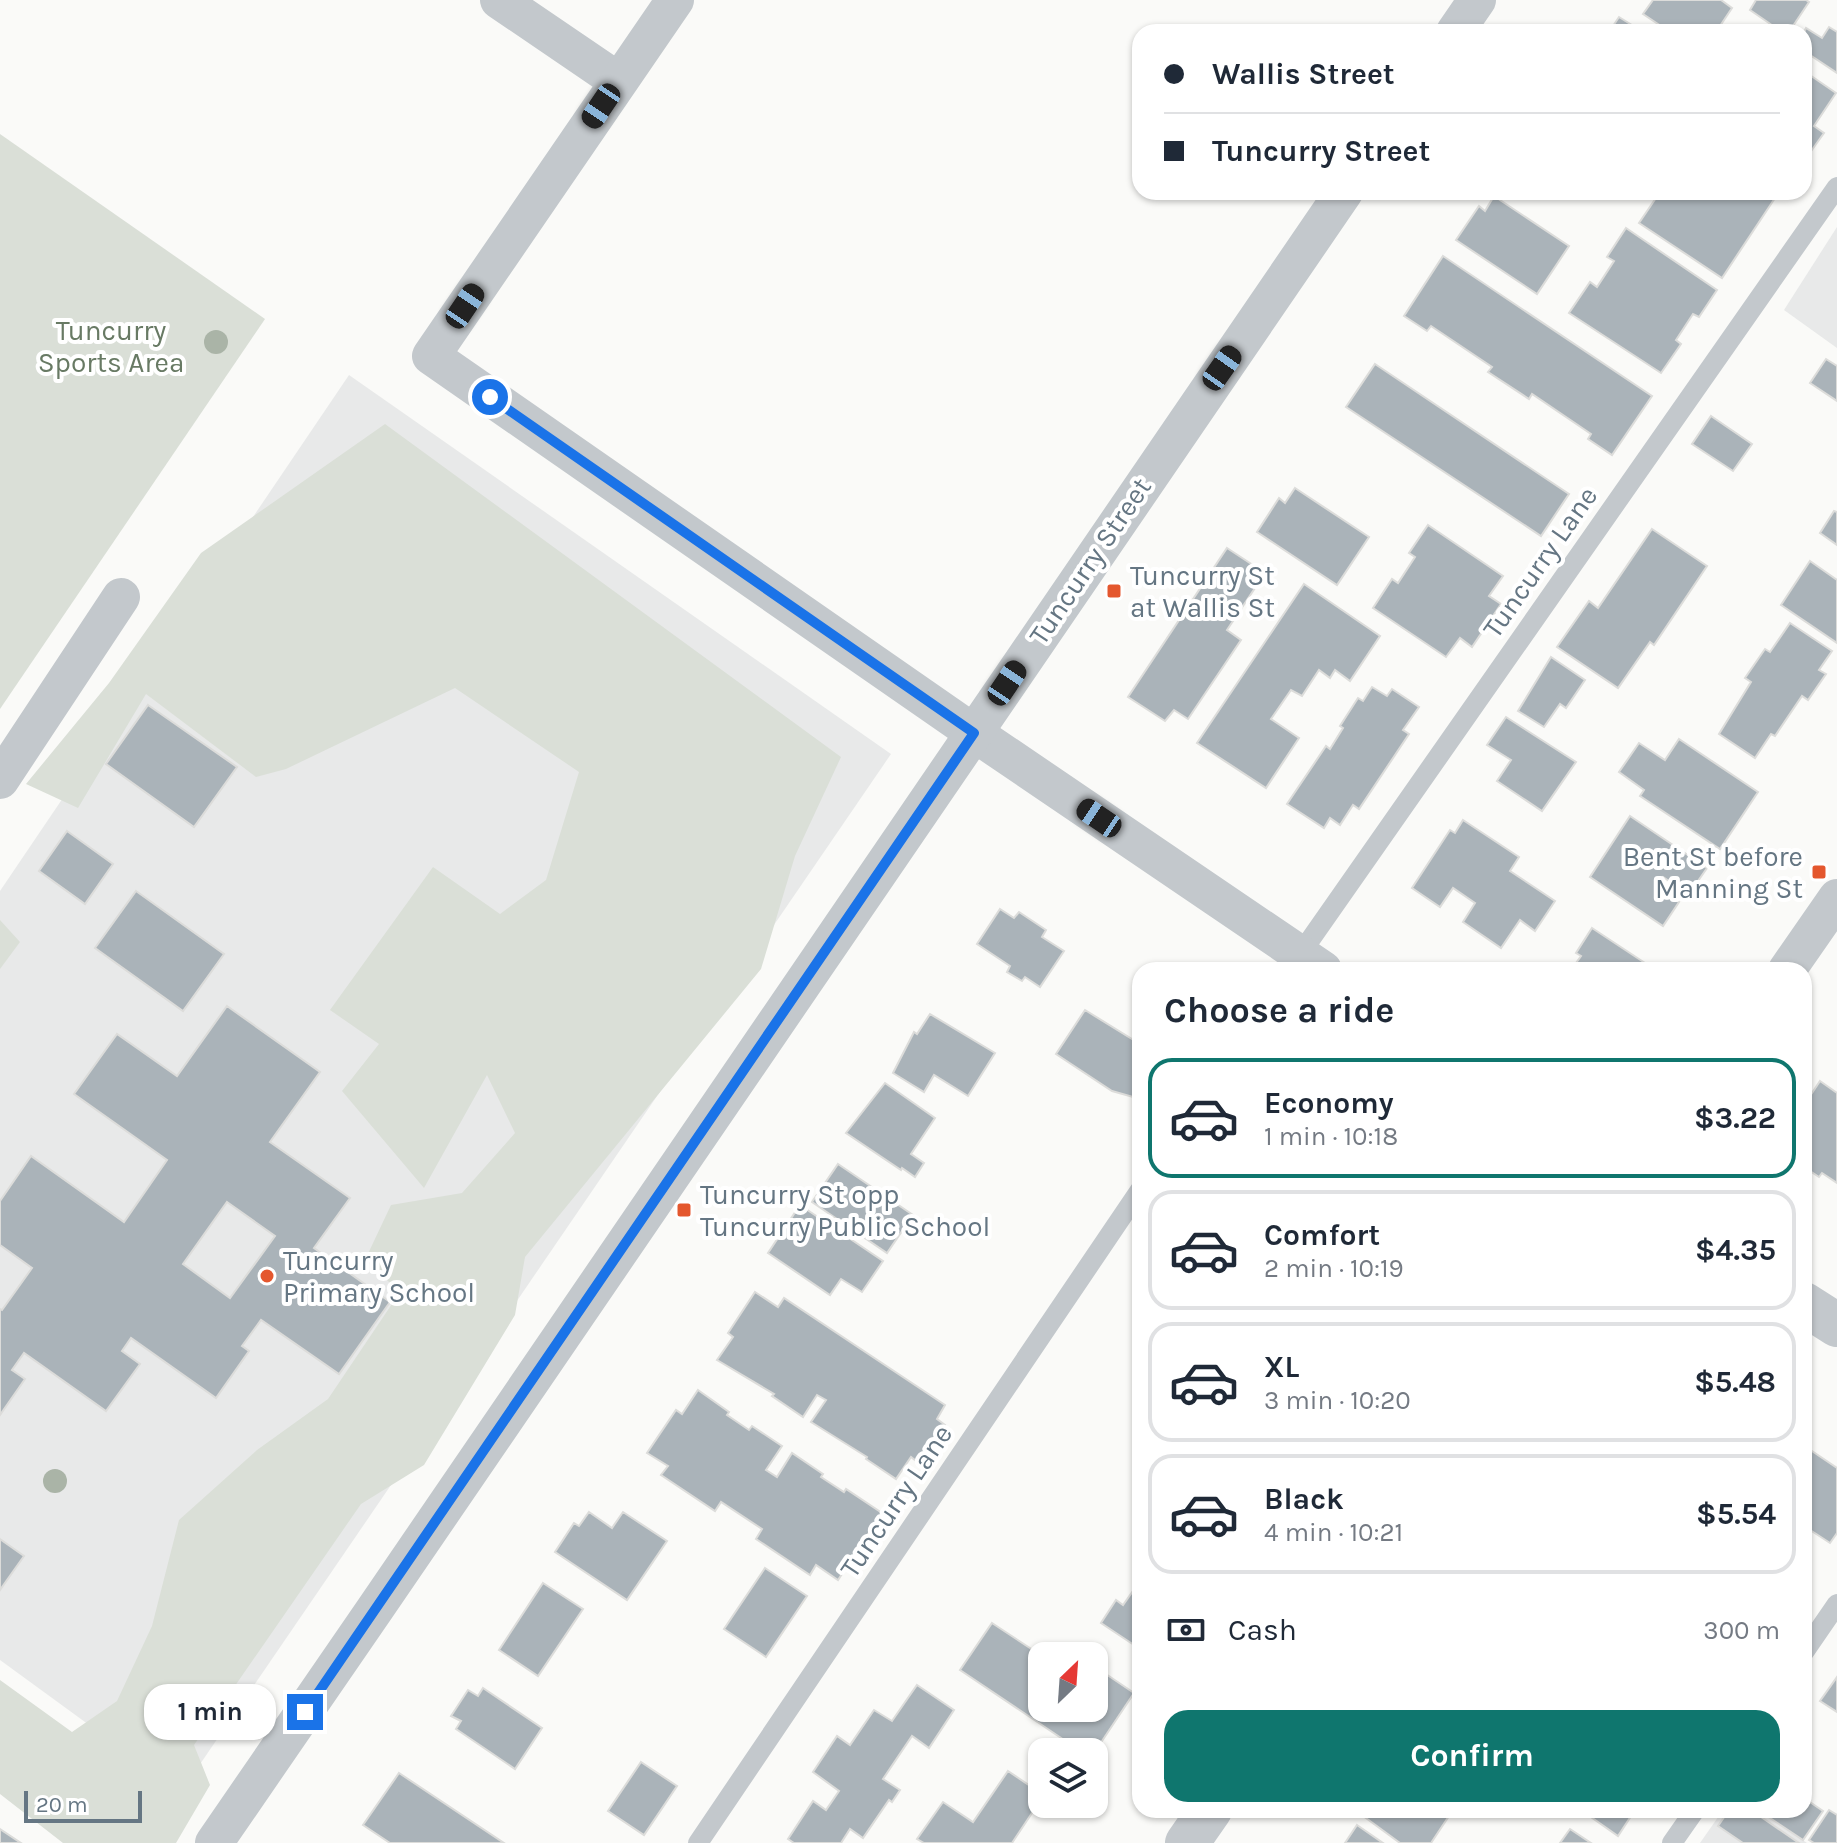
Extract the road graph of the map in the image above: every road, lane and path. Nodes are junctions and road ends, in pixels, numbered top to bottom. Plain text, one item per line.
1 (499, 0) edge
2 (675, 0) edge
3 (1477, 0) edge
4 (1460, 24) edge
5 (618, 81) junction
6 (1837, 187) edge
7 (1338, 200) edge
8 (121, 597) dead end
9 (974, 733) junction
10 (0, 780) edge
11 (1837, 898) edge
12 (1301, 962) edge
13 (1305, 962) edge
14 (1793, 962) edge
15 (1132, 1202) edge
16 (1812, 1309) edge
17 (1837, 1325) edge
18 (1837, 1604) edge
19 (1812, 1640) edge
20 (1204, 1818) edge
21 (1689, 1818) edge
22 (214, 1843) edge
23 (698, 1843) edge
24 (1187, 1843) edge
25 (1672, 1843) edge

1 - 5 street
2 - 5 street
3 - 4 street
5 - 9 street
6 - 13 lane, Tuncurry Lane
7 - 9 street, Tuncurry Street
8 - 10 street
9 - 12 street
9 - 22 street, Tuncurry Street
11 - 14 street
15 - 23 lane, Tuncurry Lane
16 - 17 street
18 - 19 lane
20 - 24 street
21 - 25 lane

